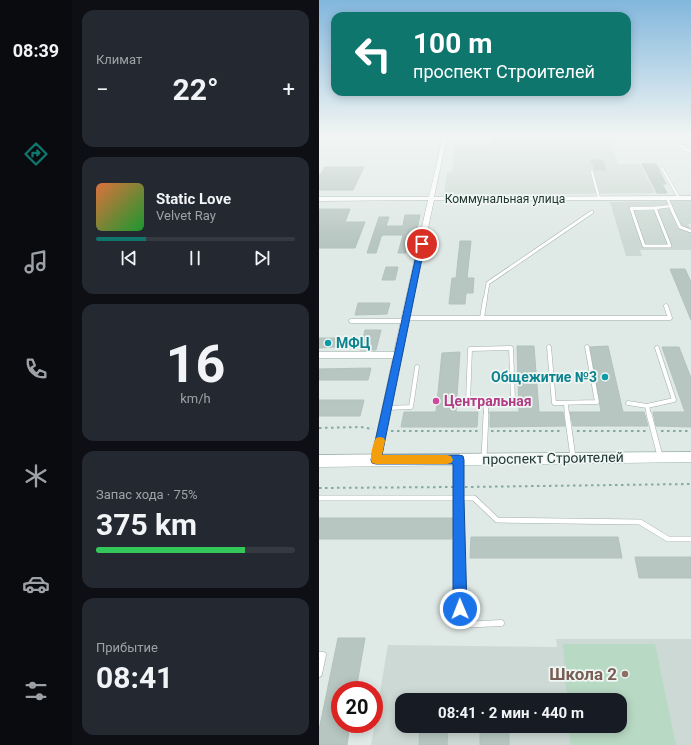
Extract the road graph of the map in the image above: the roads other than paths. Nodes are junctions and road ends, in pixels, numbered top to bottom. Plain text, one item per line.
1 (437, 171) edge
2 (664, 171) edge
3 (592, 172) dead end
4 (599, 198) junction
5 (667, 198) junction
6 (679, 198) junction
7 (691, 198) edge
8 (319, 199) edge
9 (431, 199) junction
10 (671, 206) junction
11 (655, 208) junction
12 (592, 212) dead end
13 (691, 231) edge
14 (666, 306) dead end
15 (482, 318) junction
16 (405, 319) junction
17 (351, 321) dead end
18 (549, 347) dead end
19 (587, 347) dead end
20 (657, 348) dead end
21 (319, 355) edge
22 (397, 355) junction
23 (417, 367) dead end
24 (628, 403) dead end
25 (486, 404) junction
26 (566, 404) junction
27 (647, 406) junction
28 (387, 408) junction
29 (661, 457) junction
30 (691, 457) edge
31 (573, 458) junction
32 (484, 459) junction
33 (319, 460) edge
34 (376, 460) junction
35 (459, 460) junction
36 (319, 498) edge
37 (458, 498) junction
38 (691, 539) edge
39 (501, 623) dead end
40 (319, 655) edge
41 (319, 674) edge

1 - 9 street
2 - 6 lane
3 - 4 lane
4 - 5 street, Коммунальная улица
4 - 9 street, Коммунальная улица
5 - 6 street, Коммунальная улица
5 - 10 lane
6 - 7 street, Коммунальная улица
8 - 9 street, Коммунальная улица
9 - 16 street
10 - 11 lane
10 - 13 lane
11 - 11 lane
12 - 15 lane
14 - 15 lane
15 - 16 lane
16 - 17 lane
16 - 22 street
18 - 26 lane
19 - 26 lane
20 - 27 lane
21 - 22 street
22 - 28 street
23 - 28 lane
24 - 27 lane
25 - 25 lane
25 - 32 lane
26 - 31 lane
27 - 29 lane
28 - 34 street
29 - 30 street, проспект Строителей
29 - 31 street, проспект Строителей
31 - 32 street, проспект Строителей
32 - 35 street, проспект Строителей
33 - 34 street, проспект Строителей
34 - 35 street, проспект Строителей
35 - 37 lane
36 - 37 lane
37 - 38 lane
37 - 39 lane
40 - 41 lane

